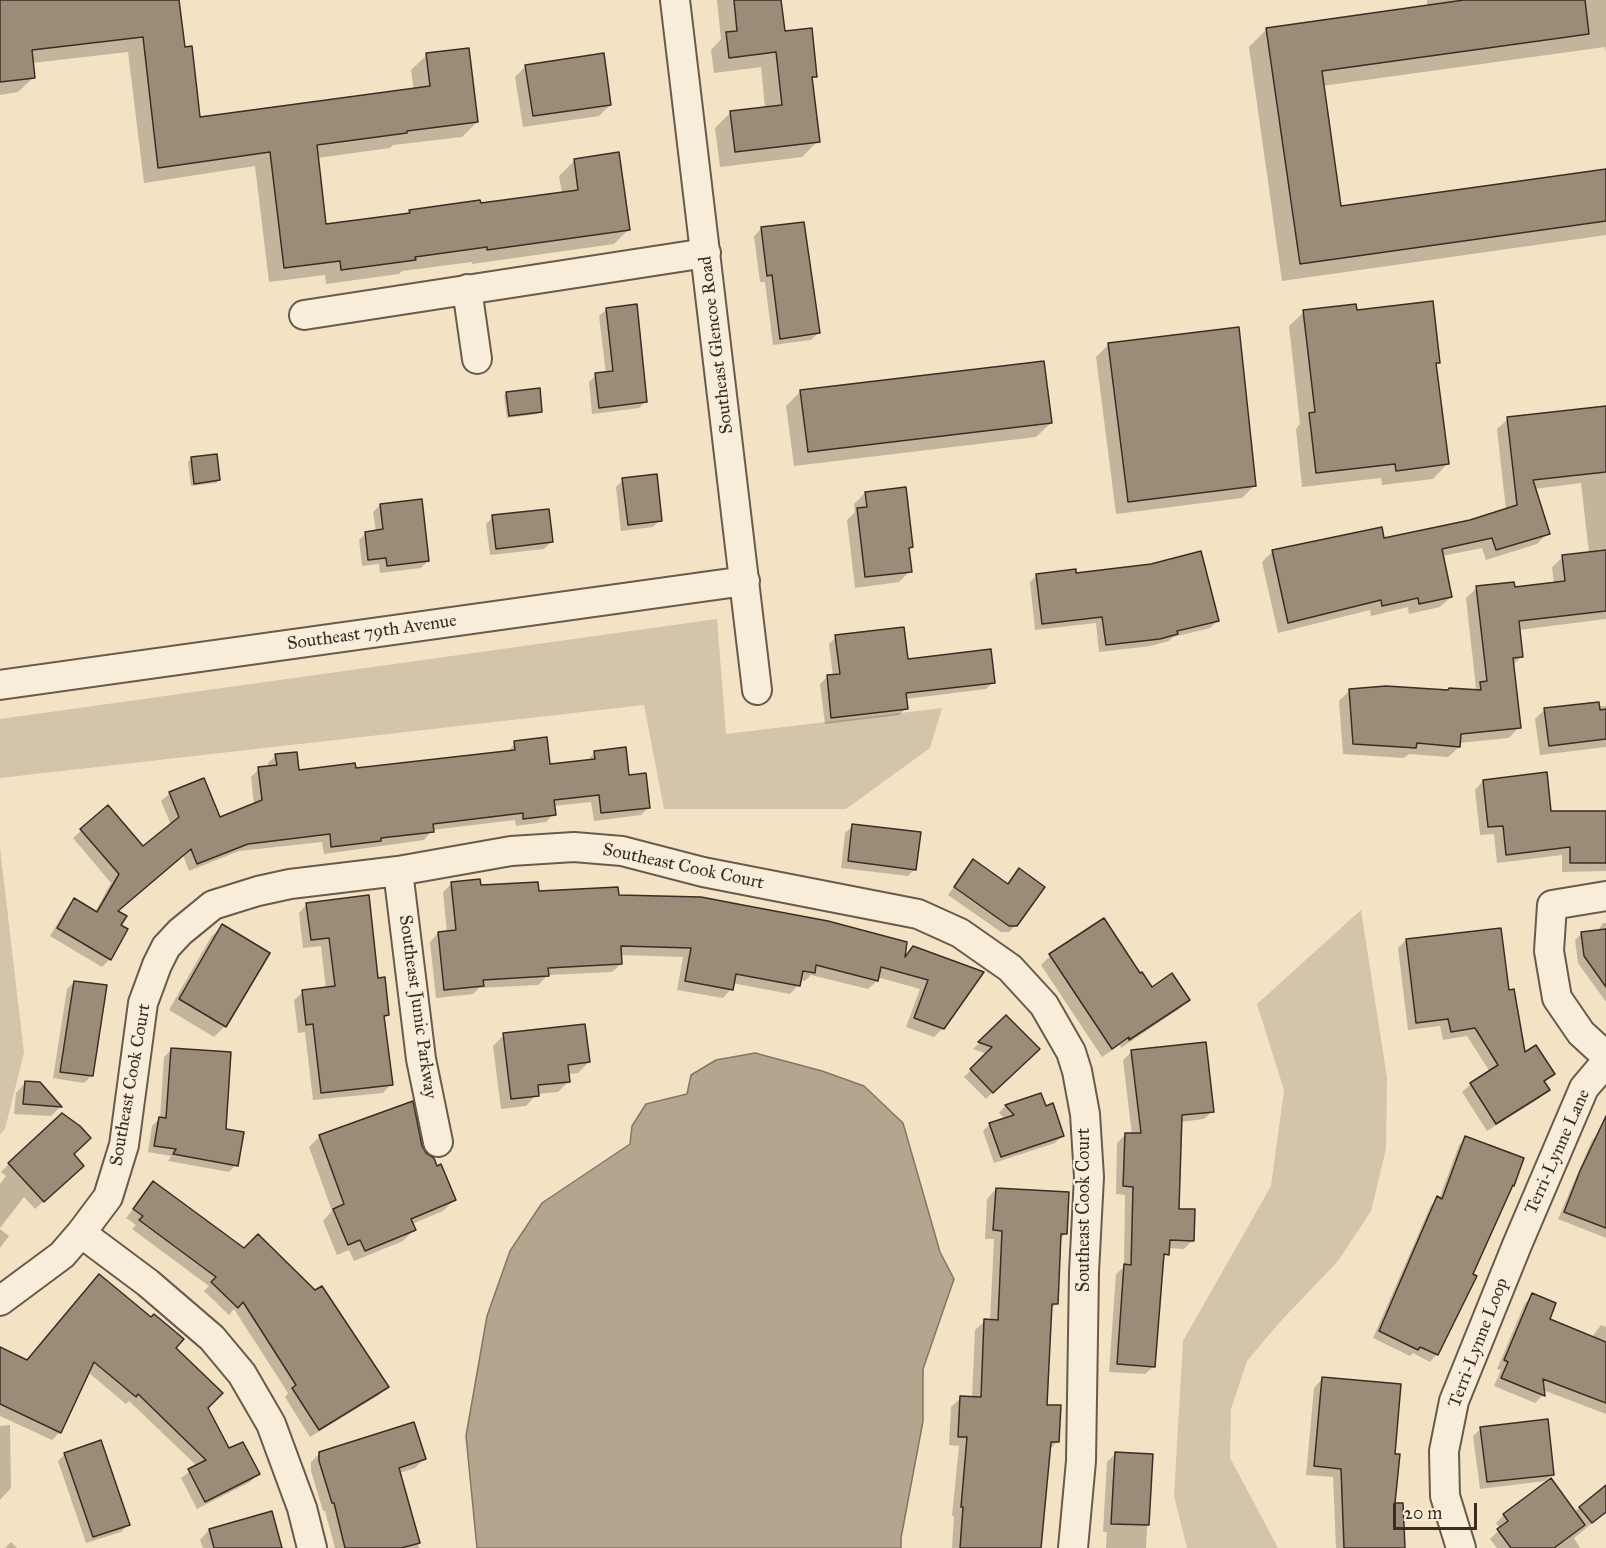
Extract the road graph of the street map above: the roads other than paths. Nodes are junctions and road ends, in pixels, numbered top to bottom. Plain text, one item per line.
1 (675, 0) edge
2 (706, 253) junction
3 (467, 289) junction
4 (304, 315) dead end
5 (477, 359) dead end
6 (744, 581) junction
7 (0, 685) edge
8 (757, 690) dead end
9 (398, 871) junction
10 (1606, 896) edge
11 (1606, 1056) edge
12 (1606, 1062) edge
13 (438, 1142) dead end
14 (81, 1233) junction
15 (1517, 1245) joint
16 (0, 1301) edge
17 (312, 1548) edge
18 (1073, 1548) edge
19 (1461, 1548) edge

1 - 2 street, Southeast Glencoe Road
2 - 3 street
2 - 6 street, Southeast Glencoe Road
3 - 4 street
3 - 5 street
6 - 7 street, Southeast 79th Avenue
6 - 8 street, Southeast Glencoe Road
9 - 13 street, Southeast Jumic Parkway
9 - 14 street, Southeast Cook Court
9 - 18 street, Southeast Cook Court
10 - 11 street
12 - 15 street, Terri-Lynne Lane
14 - 16 street, Southeast Cook Court
14 - 17 street
15 - 19 street, Terri-Lynne Loop

